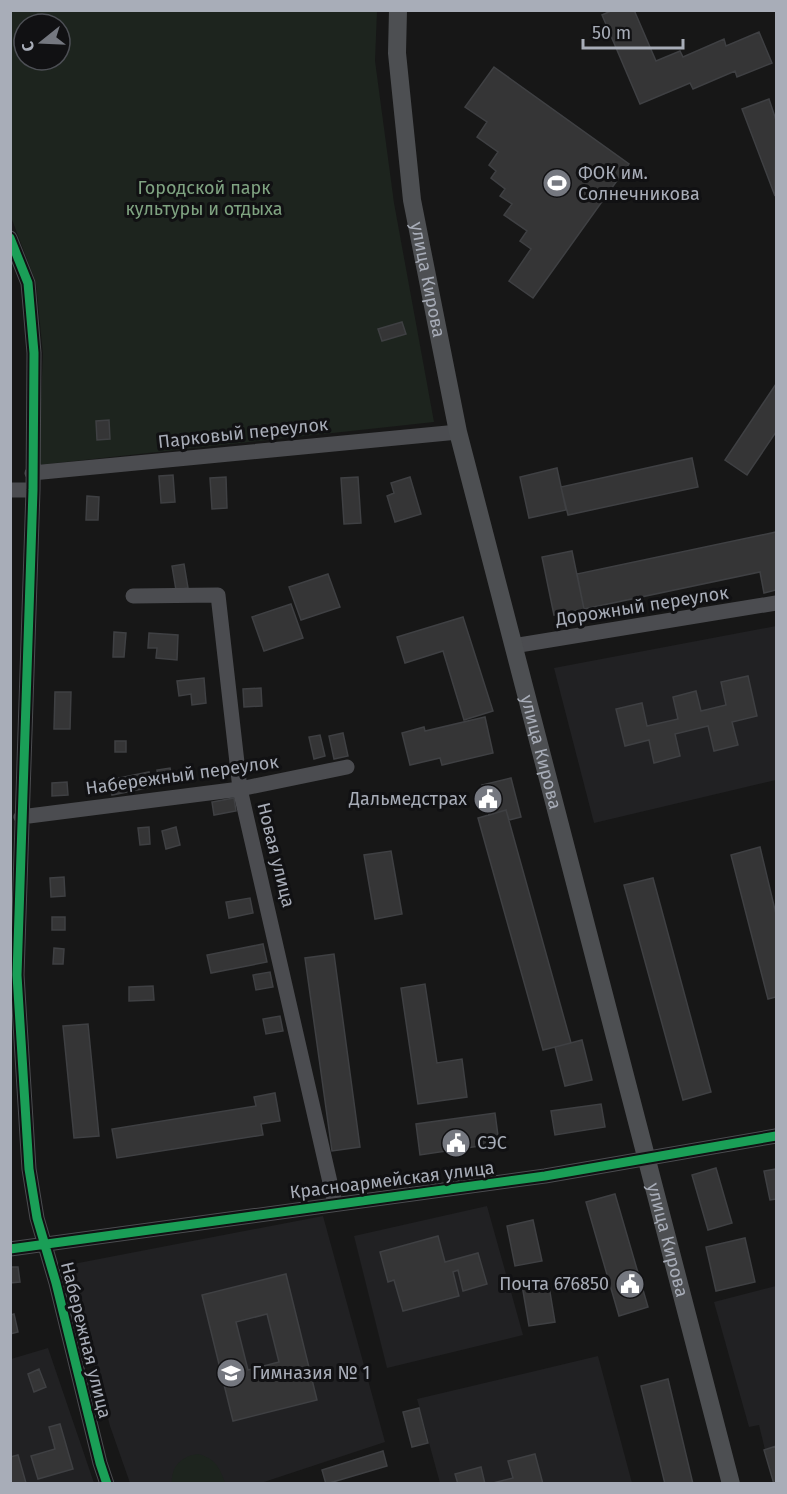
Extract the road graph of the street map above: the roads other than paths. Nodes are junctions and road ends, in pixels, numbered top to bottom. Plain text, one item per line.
1 (398, 10) edge
2 (10, 238) edge
3 (458, 432) junction
4 (32, 473) junction
5 (10, 490) edge
6 (33, 490) junction
7 (133, 596) dead end
8 (777, 603) edge
9 (513, 646) junction
10 (347, 767) dead end
11 (240, 789) junction
12 (21, 817) junction
13 (777, 1136) edge
14 (648, 1159) junction
15 (335, 1204) junction
16 (45, 1245) junction
17 (10, 1249) edge
18 (107, 1484) edge
19 (730, 1484) edge

1 - 3 main road, улица Кирова
2 - 4 street, Набережная улица
3 - 4 street, Парковый переулок
3 - 9 main road, улица Кирова
4 - 6 street, Набережная улица
5 - 6 street
6 - 12 street, Набережная улица
7 - 11 street, Новая улица
8 - 9 street, Дорожный переулок
9 - 14 main road, улица Кирова
10 - 11 street, Набережный переулок
11 - 12 street, Набережный переулок
11 - 15 street, Новая улица
12 - 16 street, Набережная улица
13 - 14 street, Красноармейская улица
14 - 15 street, Красноармейская улица
14 - 19 main road, улица Кирова
15 - 16 street, Красноармейская улица
16 - 17 street, Красноармейская улица
16 - 18 street, Набережная улица

